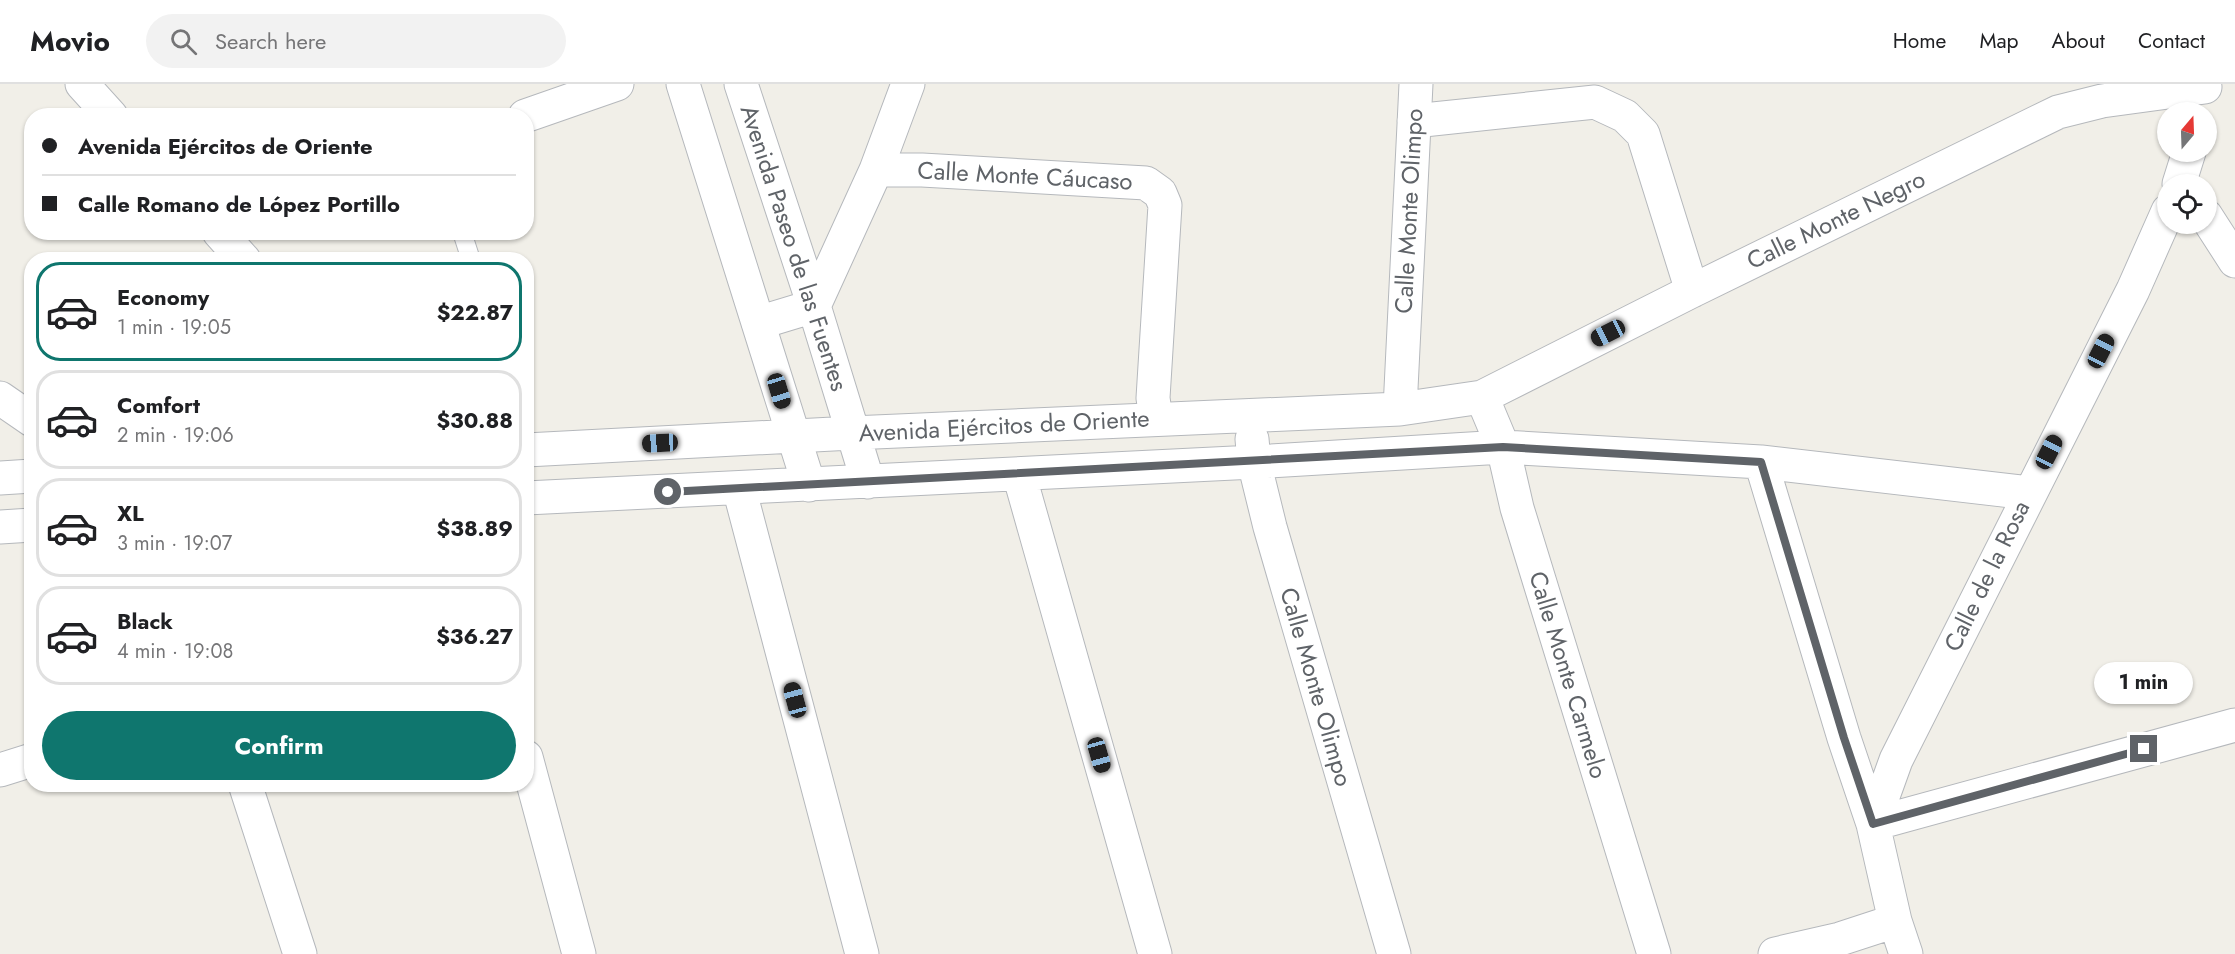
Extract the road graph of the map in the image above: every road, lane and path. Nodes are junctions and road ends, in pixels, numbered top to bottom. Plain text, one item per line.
1 (82, 84) edge
2 (617, 84) edge
3 (683, 84) edge
4 (741, 84) edge
5 (908, 84) edge
6 (1416, 84) edge
7 (2101, 92) edge
8 (2203, 94) edge
9 (104, 108) edge
10 (534, 113) edge
11 (1414, 121) junction
12 (876, 170) junction
13 (2217, 233) edge
14 (2158, 234) edge
15 (226, 240) edge
16 (237, 252) edge
17 (2235, 261) edge
18 (1692, 291) junction
19 (814, 306) junction
20 (758, 323) junction
21 (1482, 397) junction
22 (0, 398) edge
23 (1400, 409) junction
24 (24, 414) edge
25 (1250, 417) junction
26 (1156, 419) junction
27 (852, 433) junction
28 (793, 436) junction
29 (1503, 447) junction
30 (534, 450) edge
31 (1254, 462) junction
32 (1761, 462) junction
33 (1019, 474) junction
34 (24, 476) edge
35 (0, 478) edge
36 (868, 482) junction
37 (809, 485) junction
38 (739, 488) junction
39 (2029, 493) junction
40 (534, 498) edge
41 (24, 526) edge
42 (0, 527) edge
43 (2235, 725) edge
44 (24, 762) edge
45 (0, 770) edge
46 (534, 787) edge
47 (247, 792) edge
48 (1873, 824) junction
49 (1895, 921) junction
50 (293, 952) edge
51 (579, 954) edge
52 (862, 954) edge
53 (1155, 954) edge
54 (1394, 954) edge
55 (1654, 954) edge
56 (1775, 954) edge
57 (1906, 954) edge

1 - 9 street
2 - 10 street
3 - 20 street
4 - 19 street, Avenida Paseo de las Fuentes
5 - 12 street
6 - 11 street, Calle Monte Olimpo
7 - 8 street, Calle Monte Negro
7 - 18 street, Calle Monte Negro
11 - 18 street
11 - 23 street, Calle Monte Olimpo
12 - 19 street
12 - 26 street, Calle Monte Cáucaso
13 - 17 street
14 - 39 street, Calle de la Rosa
15 - 16 street
18 - 21 street, Calle Monte Negro
19 - 20 street
19 - 27 street, Avenida Paseo de las Fuentes
20 - 28 street
21 - 23 street, Avenida Ejércitos de Oriente
21 - 29 street, Calle Monte Carmelo
22 - 24 street
23 - 25 street, Avenida Ejércitos de Oriente
25 - 26 street, Avenida Ejércitos de Oriente
25 - 31 street, Calle Monte Olimpo
26 - 27 street, Avenida Ejércitos de Oriente
27 - 28 street, Avenida Ejércitos de Oriente
27 - 36 street, Avenida Paseo de las Fuentes
28 - 30 street, Avenida Ejércitos de Oriente
28 - 37 street
29 - 31 street, Avenida Ejércitos de Oriente
29 - 32 street, Avenida Ejércitos de Oriente
29 - 55 street, Calle Monte Carmelo
31 - 33 street, Avenida Ejércitos de Oriente
31 - 54 street, Calle Monte Olimpo
32 - 39 street, Avenida Ejércitos de Oriente
32 - 48 street
33 - 36 street, Avenida Ejércitos de Oriente
33 - 53 street
34 - 35 street
36 - 37 street, Avenida Ejércitos de Oriente
37 - 38 street, Avenida Ejércitos de Oriente
38 - 40 street, Avenida Ejércitos de Oriente
38 - 52 street
39 - 48 street, Calle de la Rosa
41 - 42 street
43 - 48 street
44 - 45 street
46 - 51 street
47 - 50 street
48 - 49 street
49 - 56 street
49 - 57 street

